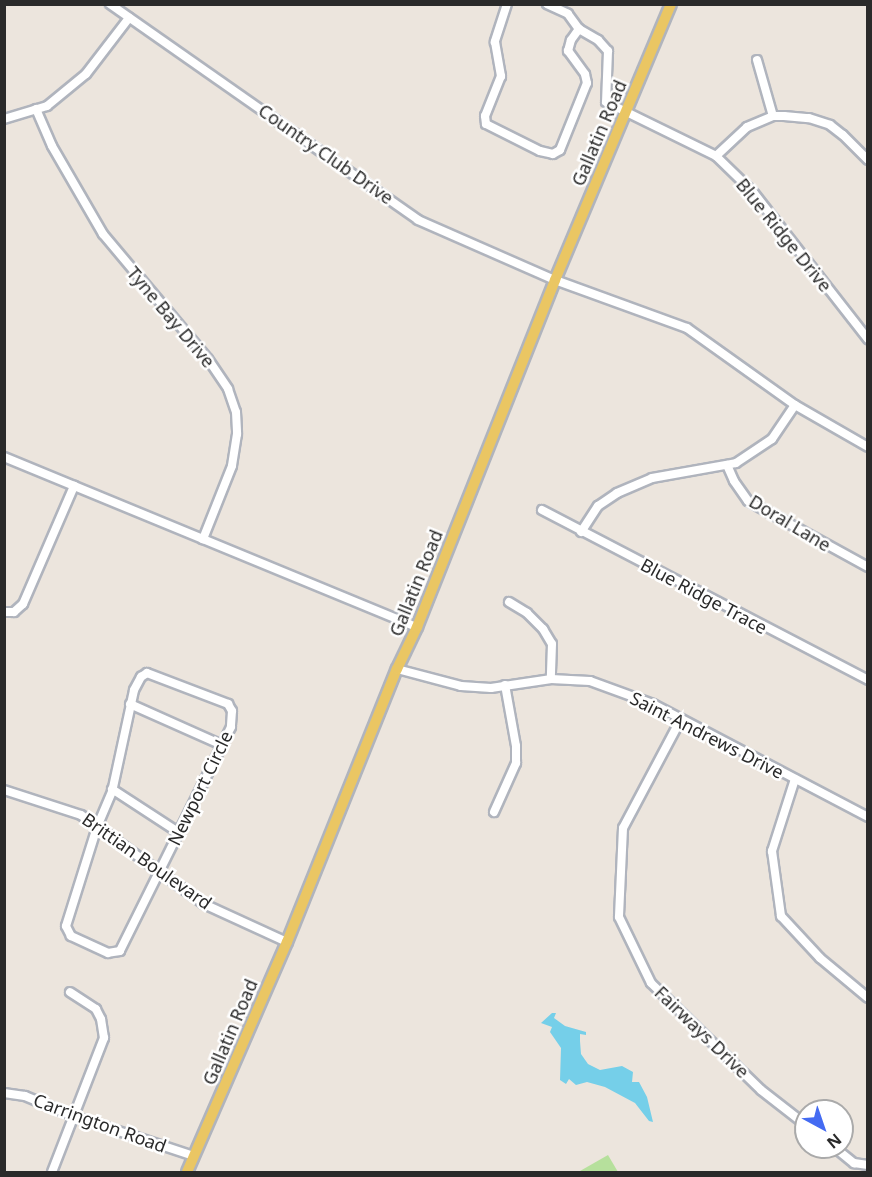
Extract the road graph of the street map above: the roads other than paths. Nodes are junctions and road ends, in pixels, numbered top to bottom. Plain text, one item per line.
1 (110, 4) edge
2 (507, 4) edge
3 (547, 4) edge
4 (671, 4) edge
5 (129, 18) junction
6 (579, 29) junction
7 (758, 60) dead end
8 (36, 109) junction
9 (625, 113) junction
10 (773, 116) junction
11 (4, 119) edge
12 (716, 156) junction
13 (867, 160) edge
14 (555, 280) junction
15 (867, 339) edge
16 (795, 405) junction
17 (867, 447) edge
18 (4, 457) edge
19 (727, 465) junction
20 (74, 486) junction
21 (542, 510) dead end
22 (581, 532) junction
23 (203, 539) junction
24 (867, 567) edge
25 (509, 602) dead end
26 (4, 612) edge
27 (417, 627) junction
28 (397, 669) junction
29 (551, 679) junction
30 (867, 680) edge
31 (505, 685) junction
32 (130, 704) junction
33 (681, 719) junction
34 (222, 745) junction
35 (795, 779) junction
36 (112, 789) junction
37 (4, 790) edge
38 (494, 812) dead end
39 (867, 817) edge
40 (97, 827) junction
41 (178, 832) junction
42 (159, 869) junction
43 (287, 942) junction
44 (70, 992) dead end
45 (867, 998) edge
46 (4, 1093) edge
47 (794, 1116) edge
48 (76, 1117) junction
49 (194, 1156) junction
50 (849, 1159) edge
51 (867, 1165) edge
52 (52, 1173) edge
53 (187, 1173) edge

1 - 5 street, Country Club Drive
2 - 6 street
3 - 6 street
4 - 9 main road, Gallatin Road
5 - 8 street
5 - 14 street, Country Club Drive
6 - 9 street
7 - 10 street
8 - 11 street
8 - 23 street, Tyne Bay Drive
9 - 12 street, Blue Ridge Drive
9 - 14 main road, Gallatin Road
10 - 12 street
10 - 13 street
12 - 15 street, Blue Ridge Drive
14 - 16 street, Country Club Drive
14 - 27 main road, Gallatin Road
16 - 17 street, Country Club Drive
16 - 19 street
18 - 20 street
19 - 22 street
19 - 24 street, Doral Lane
20 - 23 street
20 - 26 street
21 - 22 street, Blue Ridge Trace
22 - 30 street, Blue Ridge Trace
23 - 27 street
25 - 29 street
27 - 28 main road, Gallatin Road
28 - 31 street, Saint Andrews Drive
28 - 43 main road, Gallatin Road
29 - 31 street, Saint Andrews Drive
29 - 33 street, Saint Andrews Drive
31 - 38 street
32 - 34 street
32 - 34 street, Newport Circle
32 - 36 street, Newport Circle
33 - 35 street, Saint Andrews Drive
33 - 47 street, Fairways Drive
34 - 41 street, Newport Circle
35 - 39 street, Saint Andrews Drive
35 - 45 street
36 - 40 street, Newport Circle
36 - 41 street
37 - 40 street, Brittian Boulevard
40 - 42 street, Brittian Boulevard
40 - 42 street, Newport Circle
41 - 42 street, Newport Circle
42 - 43 street, Brittian Boulevard
43 - 49 main road, Gallatin Road
44 - 48 street
46 - 48 street, Carrington Road
48 - 49 street, Carrington Road
48 - 52 street
49 - 53 main road, Gallatin Road
50 - 51 street

